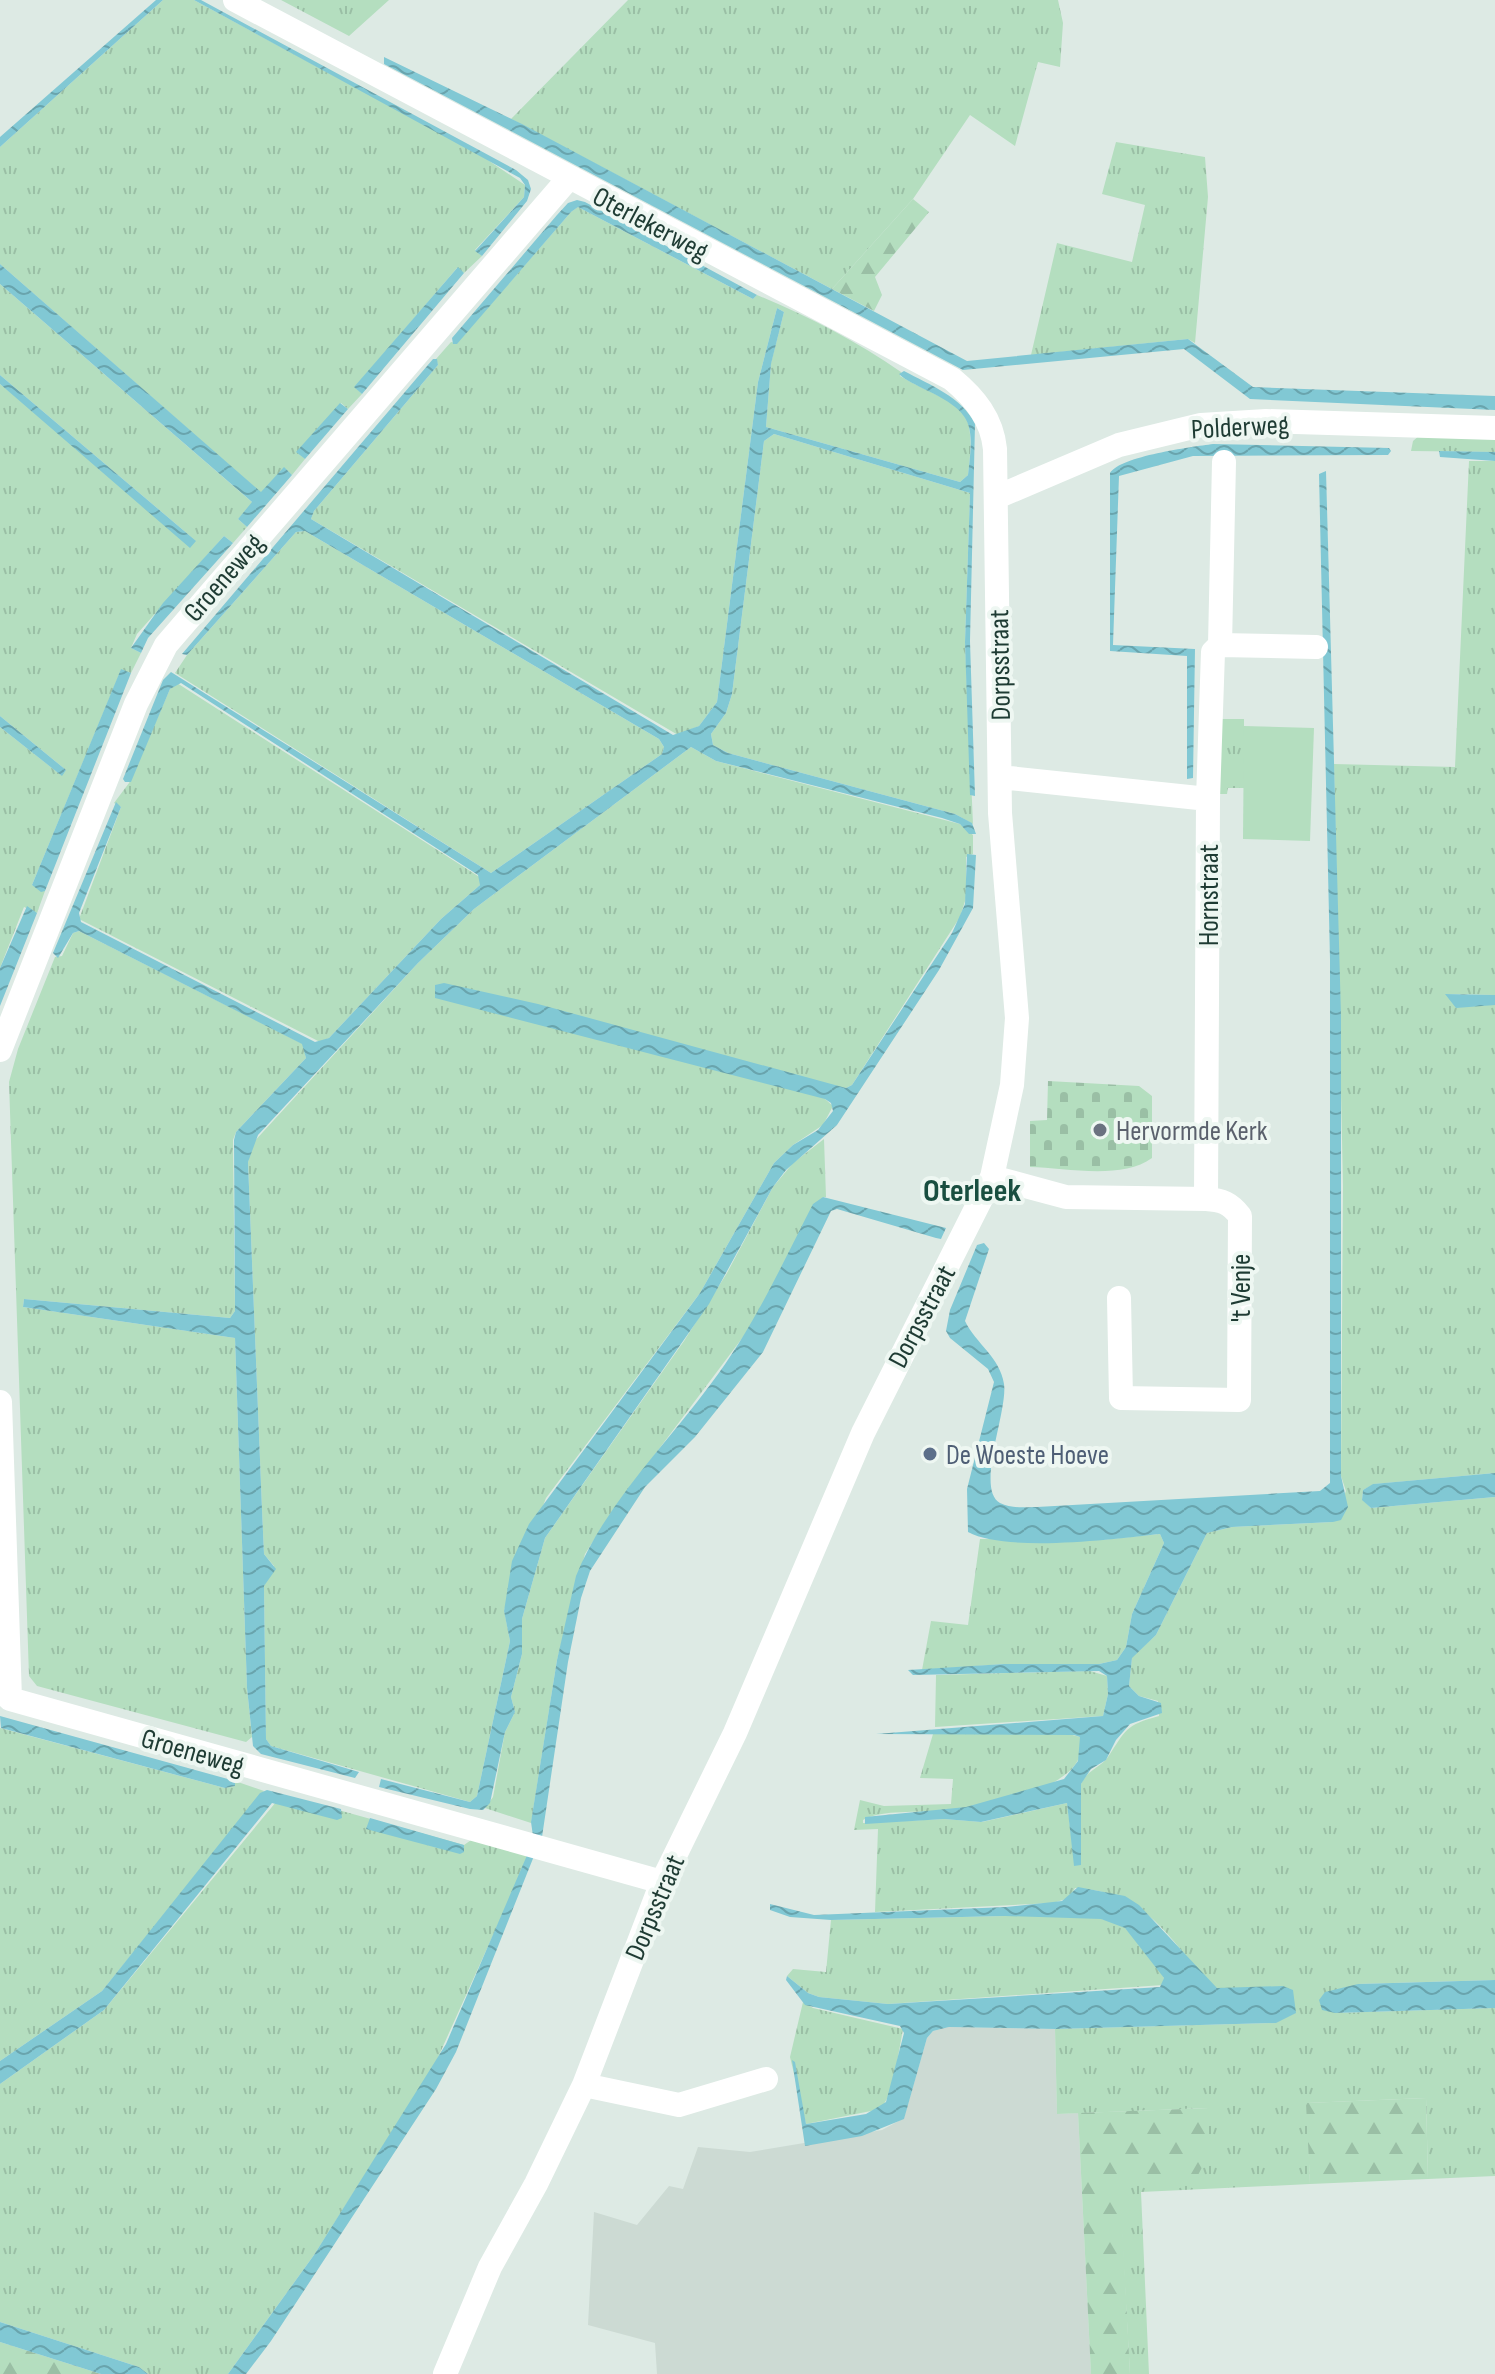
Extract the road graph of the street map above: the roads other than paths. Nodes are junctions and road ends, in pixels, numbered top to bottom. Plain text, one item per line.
1 (235, 0) edge
2 (568, 179) junction
3 (1495, 428) edge
4 (1224, 462) dead end
5 (997, 497) junction
6 (1220, 645) junction
7 (1316, 647) dead end
8 (1000, 777) junction
9 (1208, 799) junction
10 (0, 1050) edge
11 (992, 1177) junction
12 (1206, 1199) junction
13 (1119, 1298) dead end
14 (0, 1402) edge
15 (662, 1882) junction
16 (766, 2079) dead end
17 (584, 2085) junction
18 (445, 2374) edge

1 - 2 street, Oterlekerweg
2 - 5 street, Oterlekerweg
2 - 10 street, Groeneweg
3 - 5 street, Polderweg
4 - 6 street, Hornstraat
5 - 8 street, Dorpsstraat
6 - 7 street
6 - 9 street, Hornstraat
8 - 9 street
8 - 11 street, Dorpsstraat
9 - 12 street, Hornstraat
11 - 12 street, 't Venje
11 - 15 street, Dorpsstraat
12 - 13 street, 't Venje
14 - 15 street, Groeneweg
15 - 17 street, Dorpsstraat
16 - 17 street
17 - 18 street, Dorpsstraat

